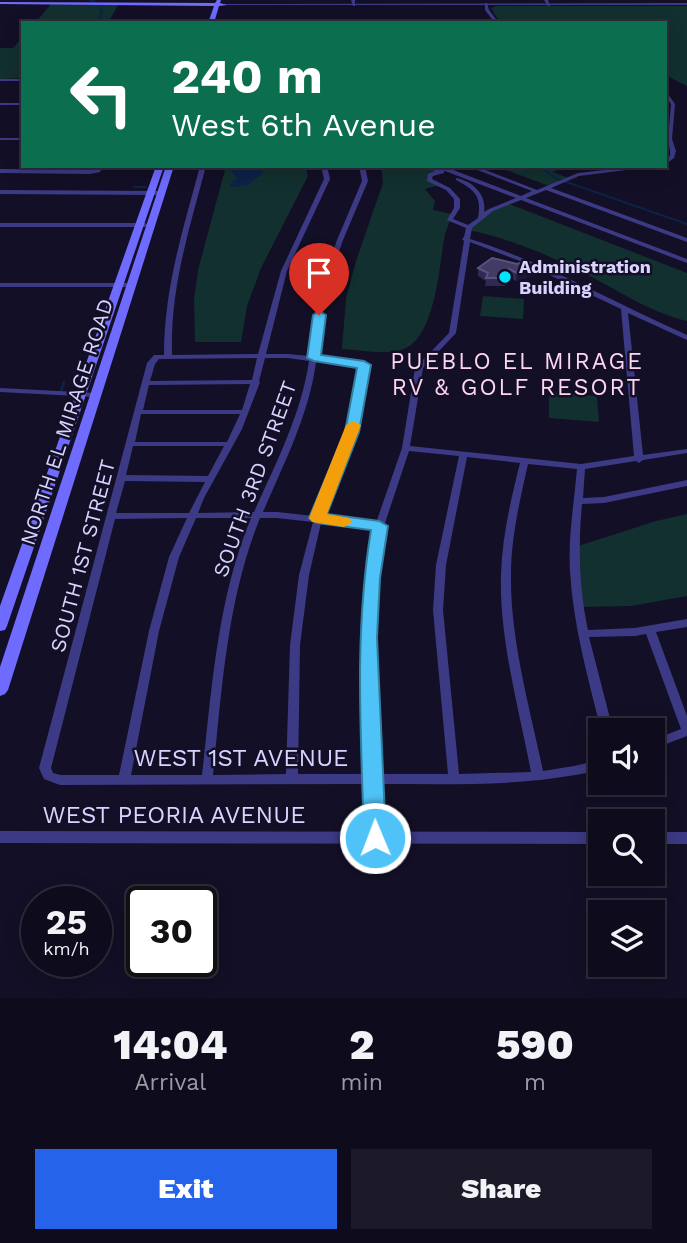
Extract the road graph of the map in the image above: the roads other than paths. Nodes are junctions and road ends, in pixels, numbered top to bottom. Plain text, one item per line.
1 (116, 2) edge
2 (222, 2) edge
3 (353, 3) edge
4 (548, 3) edge
5 (0, 4) edge
6 (106, 4) joint
7 (687, 5) edge
8 (487, 7) junction
9 (212, 21) edge
10 (219, 21) edge
11 (496, 21) edge
12 (0, 80) edge
13 (21, 80) edge
14 (667, 95) edge
15 (0, 104) edge
16 (21, 104) edge
17 (1, 137) edge
18 (21, 139) edge
19 (667, 161) edge
20 (160, 168) edge
21 (169, 168) edge
22 (202, 168) edge
23 (324, 168) edge
24 (362, 168) edge
25 (474, 168) edge
26 (631, 168) edge
27 (100, 169) edge
28 (441, 169) edge
29 (0, 171) edge
30 (546, 188) junction
31 (536, 191) junction
32 (0, 192) edge
33 (156, 193) junction
34 (520, 198) junction
35 (480, 217) junction
36 (0, 225) edge
37 (146, 225) junction
38 (469, 227) junction
39 (465, 239) junction
40 (687, 240) edge
41 (687, 261) edge
42 (0, 285) edge
43 (126, 285) junction
44 (625, 310) junction
45 (687, 338) edge
46 (168, 355) junction
47 (262, 356) junction
48 (314, 358) junction
49 (256, 382) junction
50 (146, 383) junction
51 (0, 390) edge
52 (82, 395) junction
53 (96, 395) junction
54 (138, 412) junction
55 (245, 412) junction
56 (131, 444) junction
57 (230, 444) junction
58 (406, 448) junction
59 (687, 451) edge
60 (463, 456) junction
61 (639, 460) junction
62 (524, 463) junction
63 (581, 467) junction
64 (122, 478) junction
65 (210, 479) junction
66 (687, 483) edge
67 (579, 501) junction
68 (256, 515) junction
69 (112, 516) junction
70 (191, 516) junction
71 (317, 518) junction
72 (379, 526) junction
73 (687, 623) edge
74 (0, 625) edge
75 (650, 630) junction
76 (583, 634) junction
77 (0, 690) edge
78 (604, 718) edge
79 (687, 731) edge
80 (665, 740) edge
81 (588, 768) edge
82 (48, 776) joint
83 (538, 777) junction
84 (454, 778) junction
85 (292, 779) junction
86 (374, 779) junction
87 (124, 780) junction
88 (207, 780) junction
89 (0, 837) edge
90 (375, 838) junction
91 (588, 838) edge
92 (665, 838) edge
93 (687, 838) edge

1 - 2 main road
1 - 6 main road
2 - 3 street
2 - 9 main road
2 - 10 main road
3 - 8 street
4 - 7 street
4 - 8 street
5 - 6 main road
8 - 11 street
12 - 13 street
14 - 19 street
15 - 16 street
17 - 18 street
20 - 33 main road, NORTH EL MIRAGE ROAD
21 - 33 main road, NORTH EL MIRAGE ROAD
22 - 46 street
23 - 47 street
24 - 48 street, SOUTH 3RD STREET
25 - 31 street
26 - 30 street
27 - 29 street
28 - 34 street
28 - 35 street
28 - 38 street
30 - 31 street
30 - 40 street
31 - 34 street
32 - 33 street
33 - 37 main road, NORTH EL MIRAGE ROAD
34 - 35 street
34 - 41 street
35 - 38 street
36 - 37 street
37 - 43 main road, NORTH EL MIRAGE ROAD
38 - 39 street
39 - 44 street
39 - 58 street
42 - 43 street
43 - 52 main road, NORTH EL MIRAGE ROAD
43 - 53 main road, NORTH EL MIRAGE ROAD
44 - 45 street
44 - 61 street
46 - 47 street
46 - 50 street, SOUTH 1ST STREET
47 - 48 street
47 - 49 street
48 - 68 street, SOUTH 3RD STREET
48 - 71 street
49 - 50 street
49 - 55 street
50 - 54 street, SOUTH 1ST STREET
51 - 52 street
52 - 53 street
52 - 74 main road, NORTH EL MIRAGE ROAD
53 - 77 main road, NORTH EL MIRAGE ROAD
54 - 55 street
54 - 56 street, SOUTH 1ST STREET
55 - 57 street
56 - 57 street
56 - 64 street, SOUTH 1ST STREET
57 - 65 street
58 - 60 street
58 - 72 street
59 - 61 street
60 - 62 street
60 - 84 street
61 - 63 street
62 - 63 street
62 - 83 street
63 - 67 street
64 - 65 street
64 - 69 street, SOUTH 1ST STREET
65 - 70 street
66 - 67 street
67 - 76 street
68 - 70 street
68 - 71 street
68 - 88 street, SOUTH 3RD STREET
69 - 70 street
69 - 82 street, SOUTH 1ST STREET
70 - 87 street
71 - 72 street
71 - 85 street
72 - 86 street
73 - 75 street
75 - 76 street
75 - 79 street
76 - 78 street
79 - 80 street
81 - 83 street, WEST 1ST AVENUE
82 - 87 street, WEST 1ST AVENUE
83 - 84 street, WEST 1ST AVENUE
84 - 86 street, WEST 1ST AVENUE
85 - 86 street, WEST 1ST AVENUE
85 - 88 street, WEST 1ST AVENUE
86 - 90 street
87 - 88 street, WEST 1ST AVENUE
89 - 90 street, WEST PEORIA AVENUE
90 - 91 street, WEST PEORIA AVENUE
92 - 93 street

